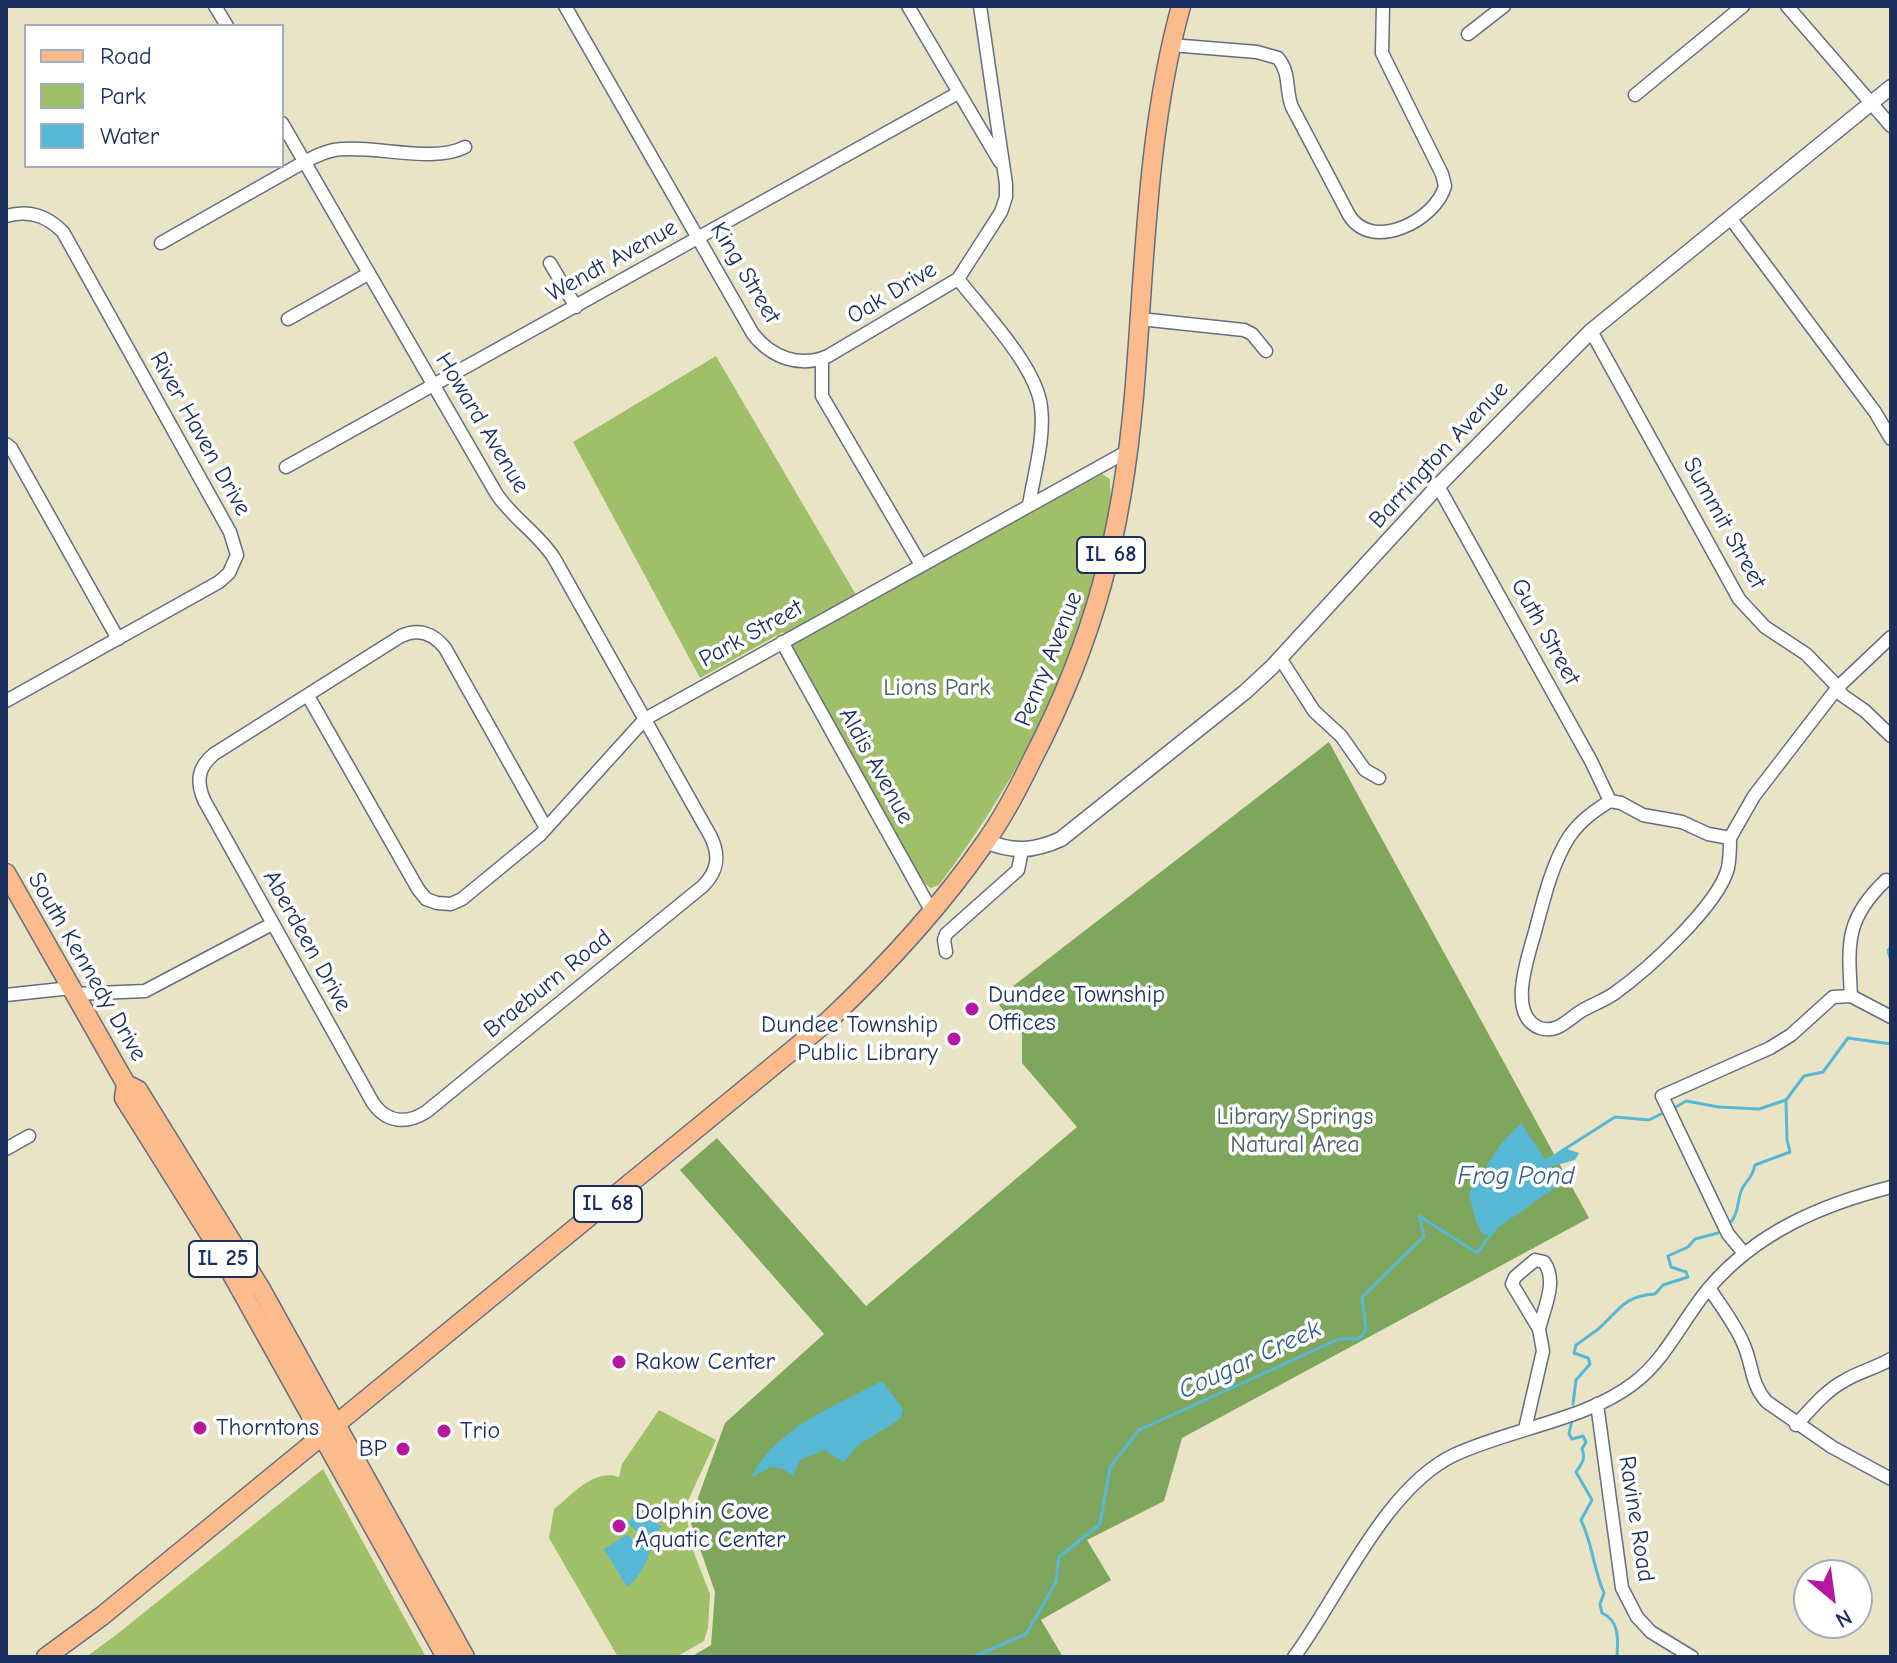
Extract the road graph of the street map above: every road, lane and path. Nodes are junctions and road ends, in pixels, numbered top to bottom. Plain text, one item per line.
1 (215, 6) edge
2 (565, 6) edge
3 (908, 6) edge
4 (980, 6) edge
5 (1181, 6) edge
6 (1383, 6) edge
7 (1504, 6) edge
8 (1743, 6) edge
9 (1787, 6) edge
10 (226, 24) edge
11 (1468, 34) dead end
12 (1171, 45) junction
13 (1891, 87) edge
14 (958, 93) junction
15 (1635, 95) dead end
16 (1871, 103) junction
17 (1891, 126) edge
18 (284, 127) edge
19 (465, 147) dead end
20 (304, 162) junction
21 (1003, 166) junction
22 (6, 216) edge
23 (1731, 219) junction
24 (698, 238) junction
25 (161, 243) dead end
26 (550, 263) dead end
27 (368, 274) junction
28 (958, 279) junction
29 (576, 307) junction
30 (288, 319) dead end
31 (1140, 319) junction
32 (1591, 331) junction
33 (1266, 351) dead end
34 (822, 359) junction
35 (434, 386) junction
36 (1891, 439) edge
37 (6, 444) edge
38 (1128, 451) junction
39 (286, 467) dead end
40 (1438, 486) junction
41 (1029, 505) junction
42 (921, 565) junction
43 (1891, 637) edge
44 (118, 639) junction
45 (782, 642) junction
46 (1280, 658) junction
47 (1838, 687) junction
48 (308, 696) junction
49 (6, 701) edge
50 (645, 719) junction
51 (1891, 736) edge
52 (1379, 778) dead end
53 (1610, 801) junction
54 (546, 828) junction
55 (1730, 838) junction
56 (986, 841) junction
57 (1022, 850) junction
58 (716, 866) joint
59 (6, 873) edge
60 (1886, 880) dead end
61 (932, 912) junction
62 (272, 924) junction
63 (946, 952) dead end
64 (72, 991) junction
65 (6, 995) edge
66 (1851, 996) junction
67 (1891, 1017) edge
68 (126, 1084) junction
69 (397, 1120) joint
70 (29, 1136) dead end
71 (6, 1149) edge
72 (1891, 1187) edge
73 (1743, 1252) junction
74 (1709, 1288) junction
75 (1539, 1329) junction
76 (1891, 1359) edge
77 (1597, 1404) junction
78 (336, 1425) junction
79 (1796, 1425) junction
80 (1525, 1429) junction
81 (321, 1438) junction
82 (1891, 1479) edge
83 (46, 1657) edge
84 (446, 1657) edge
85 (465, 1657) edge
86 (1294, 1657) edge
87 (1692, 1657) edge

1 - 10 street
2 - 24 street, King Street
3 - 14 street
4 - 21 street, Oak Drive
5 - 12 main road, Penny Avenue / IL 68
6 - 12 street
7 - 11 street
8 - 15 street
9 - 16 street
12 - 31 main road, Penny Avenue / IL 68
13 - 16 street, Barrington Avenue
14 - 21 street
14 - 24 street, Wendt Avenue
16 - 17 street
16 - 23 street, Barrington Avenue
18 - 20 street, Howard Avenue
19 - 20 street
20 - 25 street
20 - 27 street, Howard Avenue
21 - 28 street, Oak Drive
22 - 44 street, River Haven Drive
23 - 32 street, Barrington Avenue
23 - 36 street
24 - 29 street, Wendt Avenue
24 - 34 street, King Street
26 - 29 street
27 - 30 street
27 - 35 street, Howard Avenue
28 - 34 street, Oak Drive
28 - 41 street
29 - 35 street, Wendt Avenue
31 - 33 street
31 - 38 main road, Penny Avenue / IL 68
32 - 40 street, Barrington Avenue
32 - 47 street, Summit Street
34 - 42 street
35 - 39 street, Wendt Avenue
35 - 50 street, Howard Avenue
37 - 44 street
38 - 41 street, Park Street
38 - 56 main road, Penny Avenue / IL 68
40 - 46 street, Barrington Avenue
40 - 53 street, Guth Street
41 - 42 street, Park Street
42 - 45 street, Park Street
43 - 47 street
44 - 49 street, River Haven Drive
45 - 50 street, Park Street
45 - 61 street, Aldis Avenue
46 - 52 street
46 - 57 street, Barrington Avenue
47 - 51 street, Summit Street
47 - 55 street
48 - 54 street
48 - 54 street, Park Street
48 - 62 street, Aberdeen Drive
50 - 54 street, Park Street
50 - 58 street, Howard Avenue
53 - 55 street
53 - 55 street
56 - 57 street
56 - 61 main road, Penny Avenue / IL 68
57 - 63 street
58 - 69 street, Braeburn Road
59 - 64 main road, South Kennedy Drive / IL 25
60 - 66 street
61 - 78 main road, Penny Avenue / IL 68
62 - 64 street
62 - 69 street, Aberdeen Drive
64 - 65 street
64 - 68 main road, South Kennedy Drive / IL 25
66 - 67 street
66 - 73 street
68 - 78 main road, South Kennedy Drive / IL 25
68 - 81 main road, South Kennedy Drive / IL 25
70 - 71 street
72 - 73 street
73 - 74 street
74 - 77 street
74 - 79 street
75 - 75 street
75 - 80 street
76 - 79 street
77 - 80 street
77 - 87 street, Ravine Road
78 - 81 main road, IL 68
78 - 85 main road, South Kennedy Drive / IL 25
79 - 82 street
80 - 86 street
81 - 83 main road, IL 68
81 - 84 main road, South Kennedy Drive / IL 25

